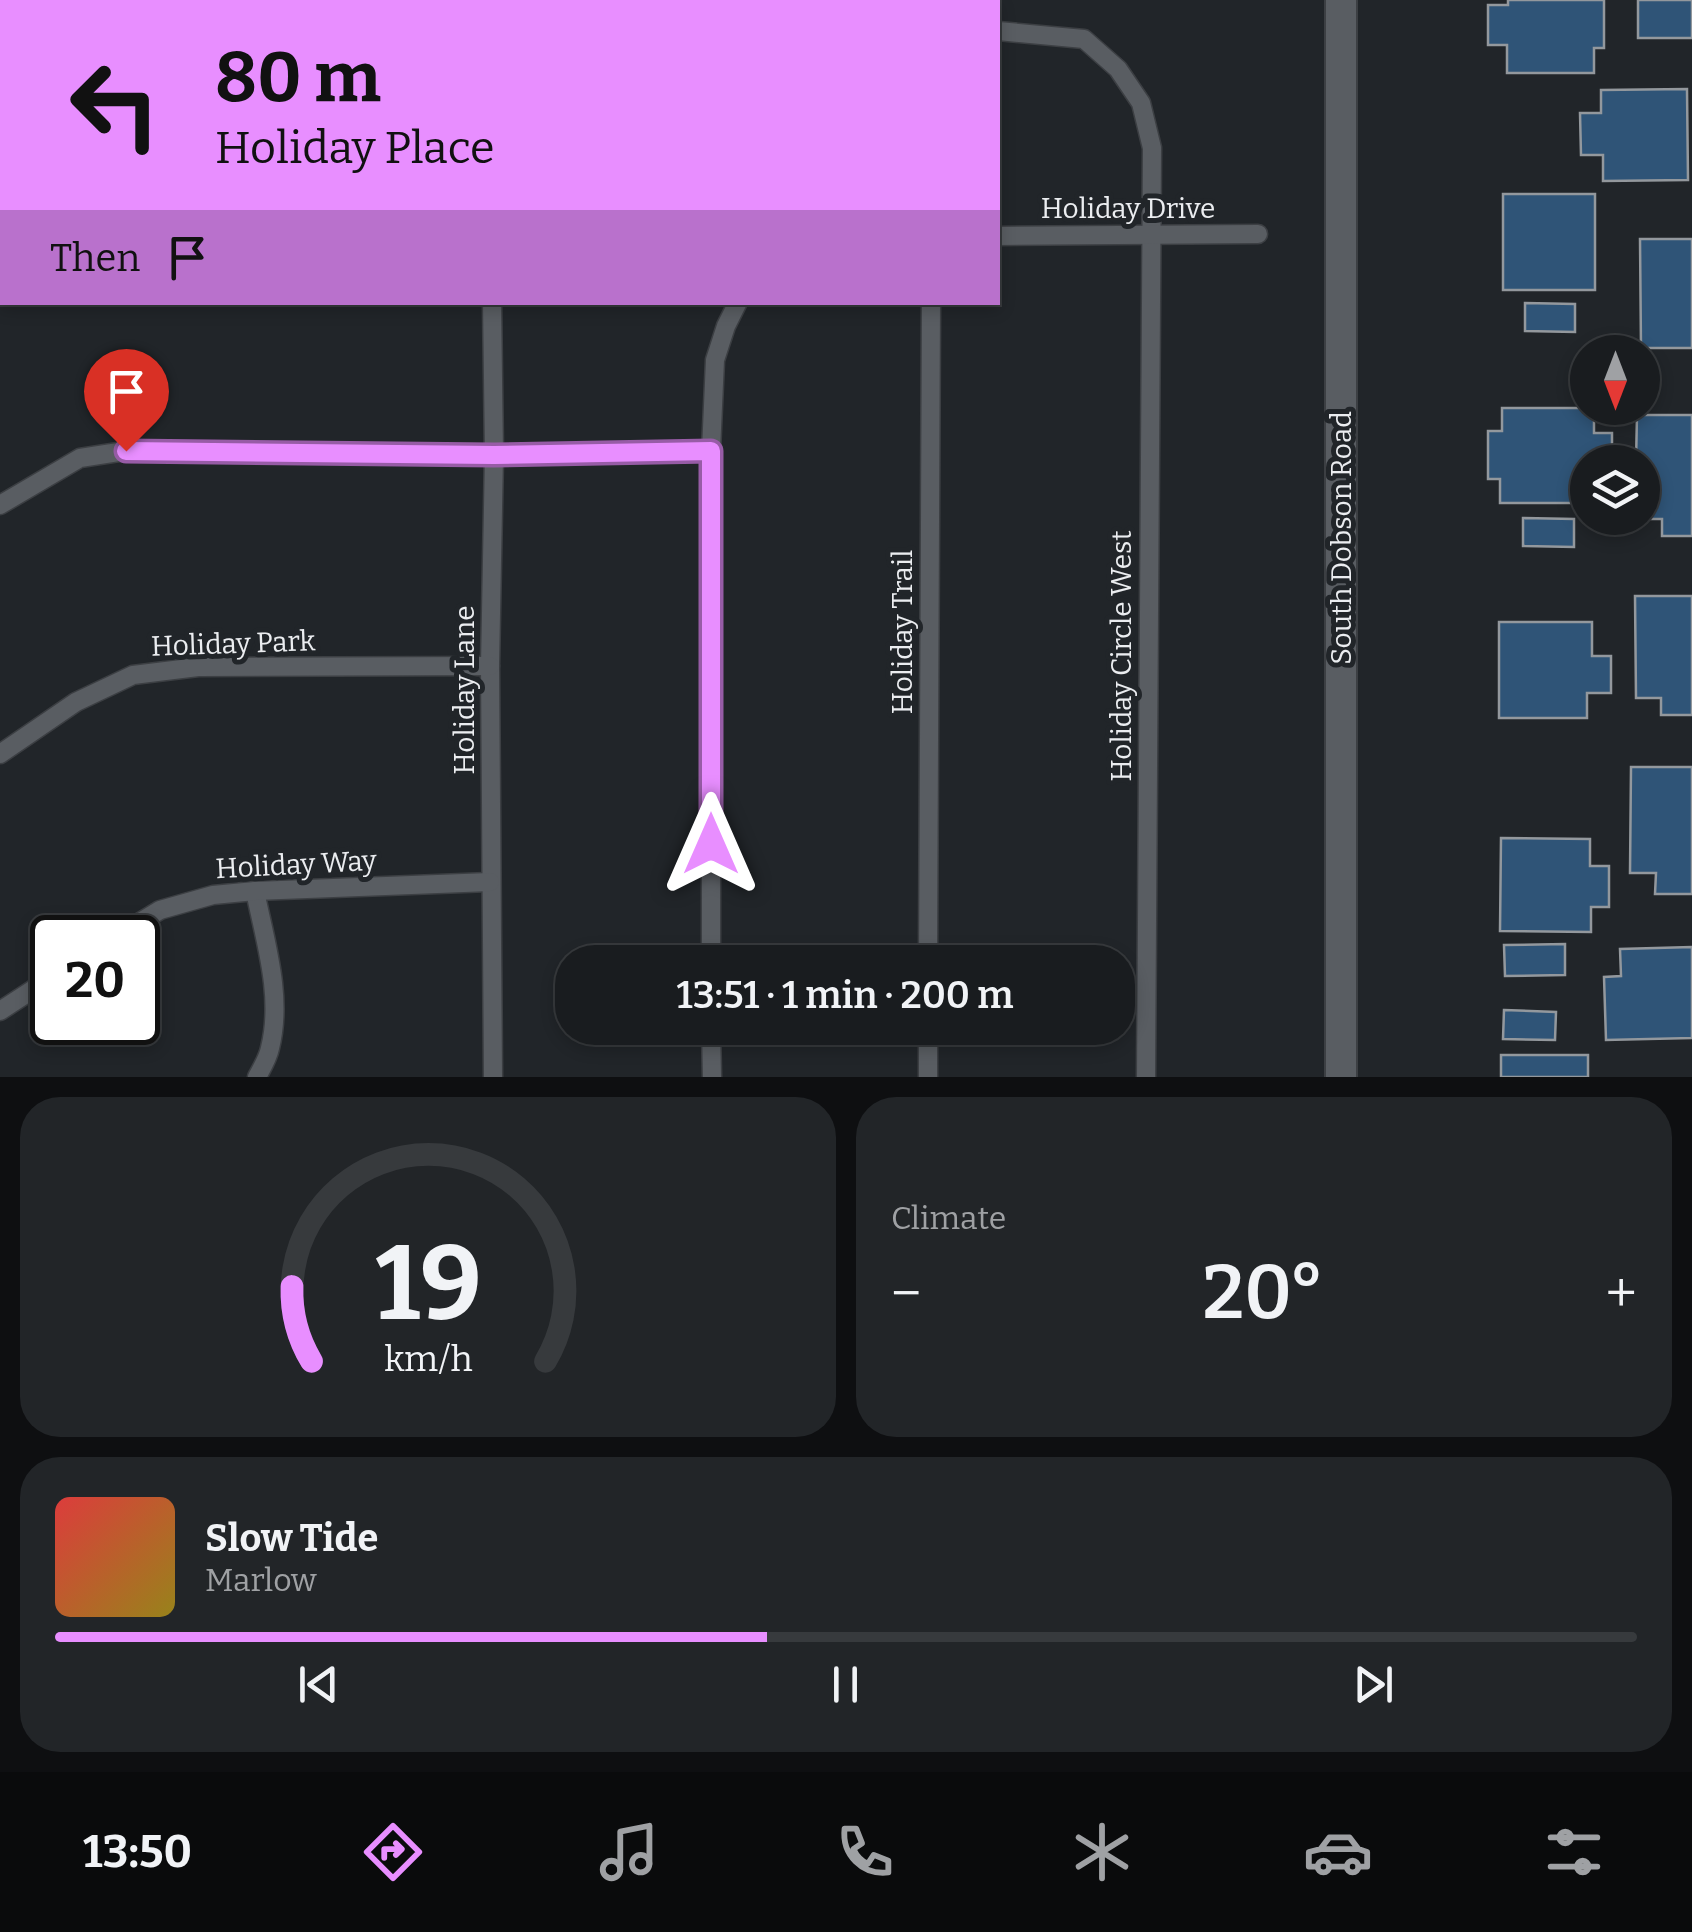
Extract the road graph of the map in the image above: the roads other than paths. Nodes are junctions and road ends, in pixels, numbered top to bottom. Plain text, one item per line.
1 (1341, 0) edge
2 (1000, 31) edge
3 (1258, 234) dead end
4 (1000, 236) edge
5 (1152, 236) junction
6 (492, 305) edge
7 (736, 305) edge
8 (931, 305) edge
9 (711, 451) junction
10 (494, 455) junction
11 (0, 504) edge
12 (490, 666) junction
13 (0, 754) edge
14 (490, 882) junction
15 (255, 891) junction
16 (152, 915) edge
17 (711, 945) edge
18 (928, 945) edge
19 (30, 991) edge
20 (0, 1011) edge
21 (711, 1045) edge
22 (928, 1045) edge
23 (258, 1077) edge
24 (493, 1077) edge
25 (712, 1077) edge
26 (928, 1077) edge
27 (1146, 1077) edge
28 (1341, 1077) edge

1 - 28 main road, South Dobson Road
2 - 5 lane, Holiday Circle West
3 - 5 lane, Holiday Drive
4 - 5 lane, Holiday Drive
5 - 27 lane, Holiday Circle West
6 - 10 lane, Holiday Lane
7 - 9 lane
8 - 18 lane, Holiday Trail
9 - 10 lane
9 - 17 lane
10 - 11 lane
10 - 12 lane, Holiday Lane
12 - 13 lane, Holiday Park
12 - 14 lane, Holiday Lane
14 - 15 lane, Holiday Way
14 - 24 lane, Holiday Lane
15 - 16 lane, Holiday Way
15 - 23 lane
19 - 20 lane
21 - 25 lane
22 - 26 lane

